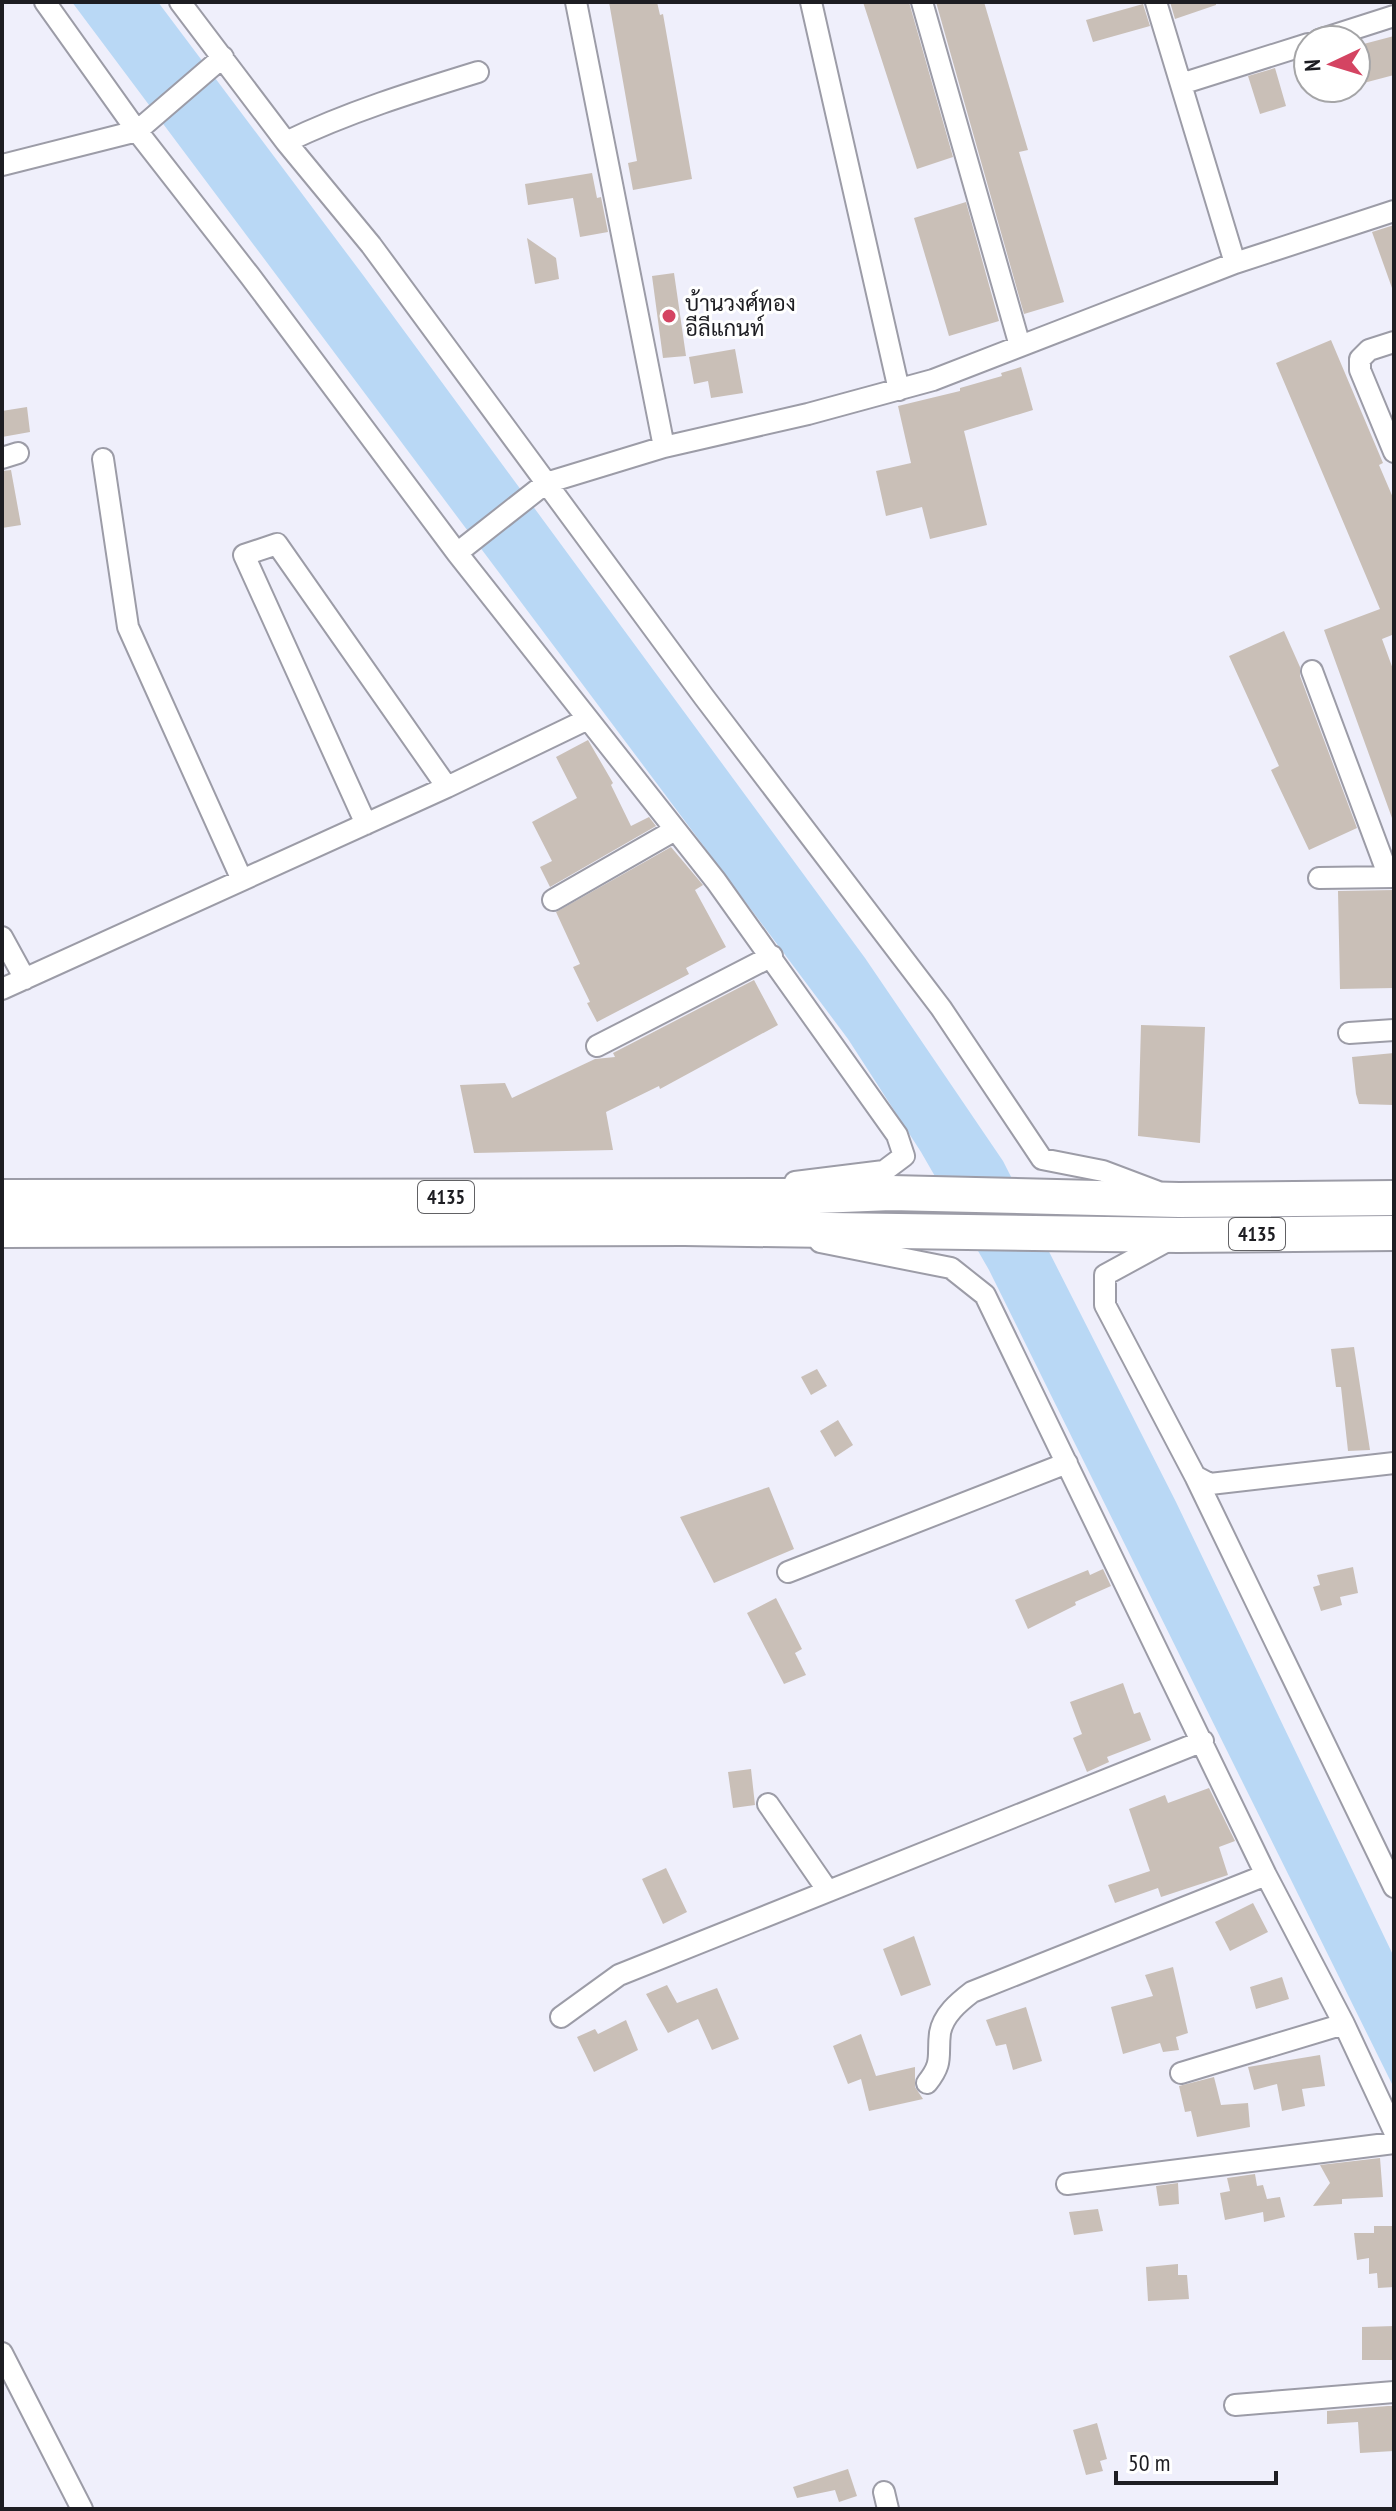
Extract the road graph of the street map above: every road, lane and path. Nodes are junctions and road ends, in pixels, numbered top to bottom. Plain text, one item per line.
1 (45, 2) edge
2 (180, 2) edge
3 (576, 2) edge
4 (811, 2) edge
5 (922, 2) edge
6 (1156, 2) edge
7 (1394, 16) edge
8 (1369, 24) edge
9 (1292, 49) edge
10 (223, 57) junction
11 (478, 72) dead end
12 (1181, 84) junction
13 (137, 131) junction
14 (286, 142) junction
15 (2, 165) edge
16 (1394, 211) edge
17 (1235, 263) junction
18 (1394, 342) edge
19 (1020, 346) junction
20 (899, 390) junction
21 (664, 447) junction
22 (1394, 452) edge
23 (103, 459) dead end
24 (546, 483) junction
25 (457, 553) junction
26 (1312, 671) dead end
27 (588, 719) junction
28 (447, 787) junction
29 (366, 824) junction
30 (675, 830) junction
31 (1391, 877) edge
32 (1319, 878) dead end
33 (242, 880) junction
34 (553, 900) dead end
35 (2, 937) edge
36 (772, 956) junction
37 (25, 979) junction
38 (2, 989) edge
39 (1394, 1030) edge
40 (1349, 1033) dead end
41 (597, 1046) dead end
42 (684, 1196) junction
43 (2, 1197) edge
44 (1394, 1198) edge
45 (1179, 1200) junction
46 (762, 1229) junction
47 (2, 1230) edge
48 (1394, 1233) edge
49 (1178, 1235) junction
50 (1067, 1463) junction
51 (1394, 1463) edge
52 (1195, 1476) junction
53 (788, 1572) dead end
54 (1203, 1741) junction
55 (768, 1804) dead end
56 (1266, 1875) junction
57 (1394, 1887) edge
58 (828, 1891) junction
59 (561, 2017) dead end
60 (1344, 2024) junction
61 (1181, 2073) dead end
62 (927, 2083) dead end
63 (1394, 2131) edge
64 (1394, 2143) edge
65 (1067, 2184) dead end
66 (2, 2353) edge
67 (1394, 2392) edge
68 (1235, 2405) dead end
69 (82, 2509) edge

1 - 13 street
2 - 10 street
3 - 21 street
4 - 20 street
5 - 19 street
6 - 12 street
7 - 8 street
9 - 12 street
10 - 13 street
10 - 14 street
11 - 14 street
12 - 17 street
13 - 15 street
13 - 25 street
14 - 24 street
16 - 17 street
17 - 19 street
18 - 22 street
19 - 20 street
20 - 21 street
21 - 24 street
23 - 33 street
24 - 25 street
24 - 45 street
25 - 27 street
26 - 31 street
27 - 28 street
27 - 30 street
28 - 29 street
28 - 29 street
29 - 33 street
30 - 34 street
30 - 36 street
31 - 32 street
33 - 37 street
35 - 37 street
36 - 41 street
36 - 42 street
37 - 38 street
39 - 40 street
42 - 43 main road, 4135
42 - 45 main road, 4135
44 - 45 main road, 4135
46 - 47 main road, 4135
46 - 49 main road, 4135
46 - 50 street
48 - 49 main road, 4135
49 - 52 street
50 - 53 street
50 - 54 street
51 - 52 street
52 - 57 street
54 - 56 street
54 - 58 street
55 - 58 street
56 - 60 street
56 - 62 street
58 - 59 street
60 - 61 street
60 - 63 street
64 - 65 street
66 - 69 street
67 - 68 street

